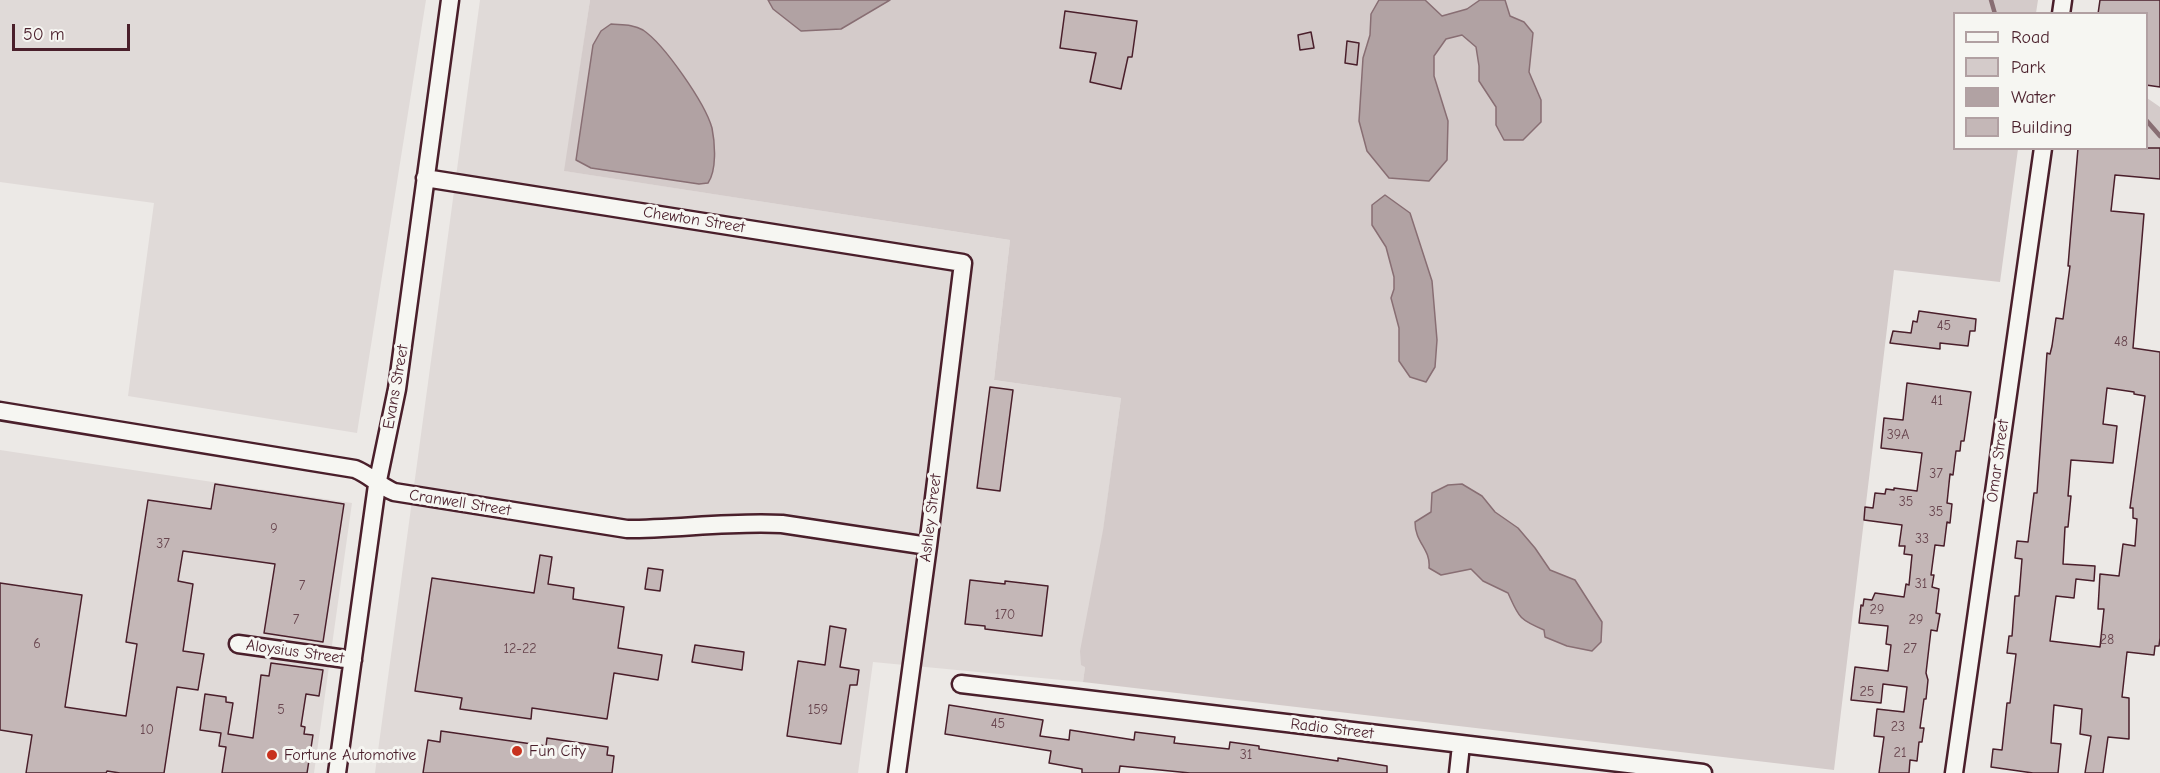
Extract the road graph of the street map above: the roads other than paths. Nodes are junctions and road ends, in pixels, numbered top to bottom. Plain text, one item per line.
1 (450, 0) edge
2 (2043, 150) edge
3 (426, 178) junction
4 (963, 263) joint
5 (0, 411) edge
6 (377, 485) junction
7 (928, 546) junction
8 (238, 644) dead end
9 (353, 660) junction
10 (961, 684) dead end
11 (1461, 745) junction
12 (337, 773) edge
13 (897, 773) edge
14 (1458, 773) edge
15 (1704, 773) edge
16 (1954, 773) edge

1 - 3 street, Evans Street
2 - 16 street, Omar Street
3 - 4 street, Chewton Street
3 - 6 street, Evans Street
4 - 7 street, Ashley Street
5 - 6 street, Cranwell Street
6 - 7 street, Cranwell Street
6 - 9 street, Evans Street
7 - 13 street, Ashley Street
8 - 9 street, Aloysius Street
9 - 12 street, Evans Street
10 - 11 street, Radio Street
11 - 14 street
11 - 15 street, Radio Street

